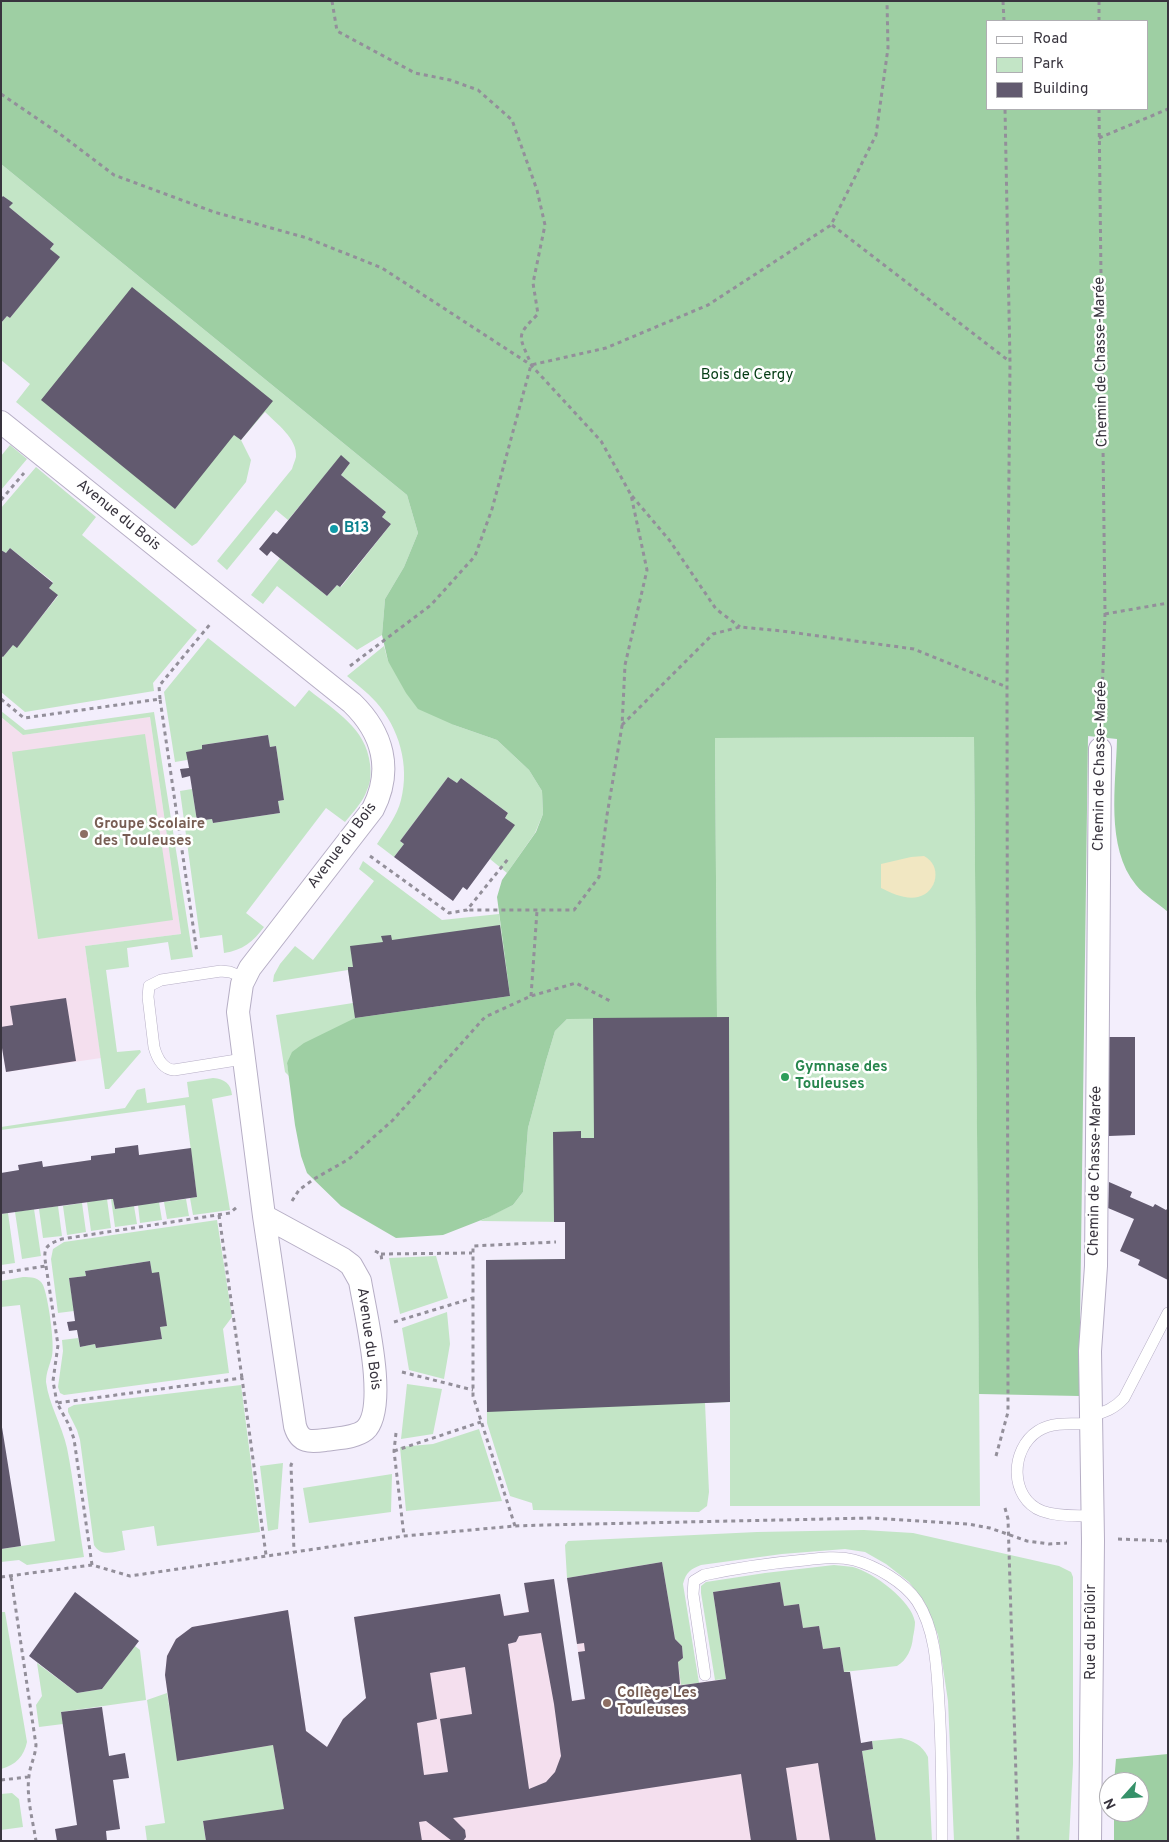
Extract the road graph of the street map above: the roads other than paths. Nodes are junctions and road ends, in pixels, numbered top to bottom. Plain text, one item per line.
1 (1, 422) edge
2 (1100, 749) road end
3 (245, 978) junction
4 (243, 1059) junction
5 (263, 1208) junction
6 (1168, 1313) edge
7 (1091, 1420) junction
8 (1092, 1516) junction
9 (705, 1675) dead end
10 (942, 1841) edge
11 (1090, 1841) edge

1 - 3 street, Avenue du Bois
2 - 7 street, Chemin de Chasse-Marée
3 - 4 street, Avenue du Bois
3 - 4 lane
4 - 5 street, Avenue du Bois
5 - 5 street, Avenue du Bois
6 - 7 lane
7 - 8 street, Rue du Brûloir
7 - 8 lane
8 - 11 street, Rue du Brûloir
9 - 10 lane

